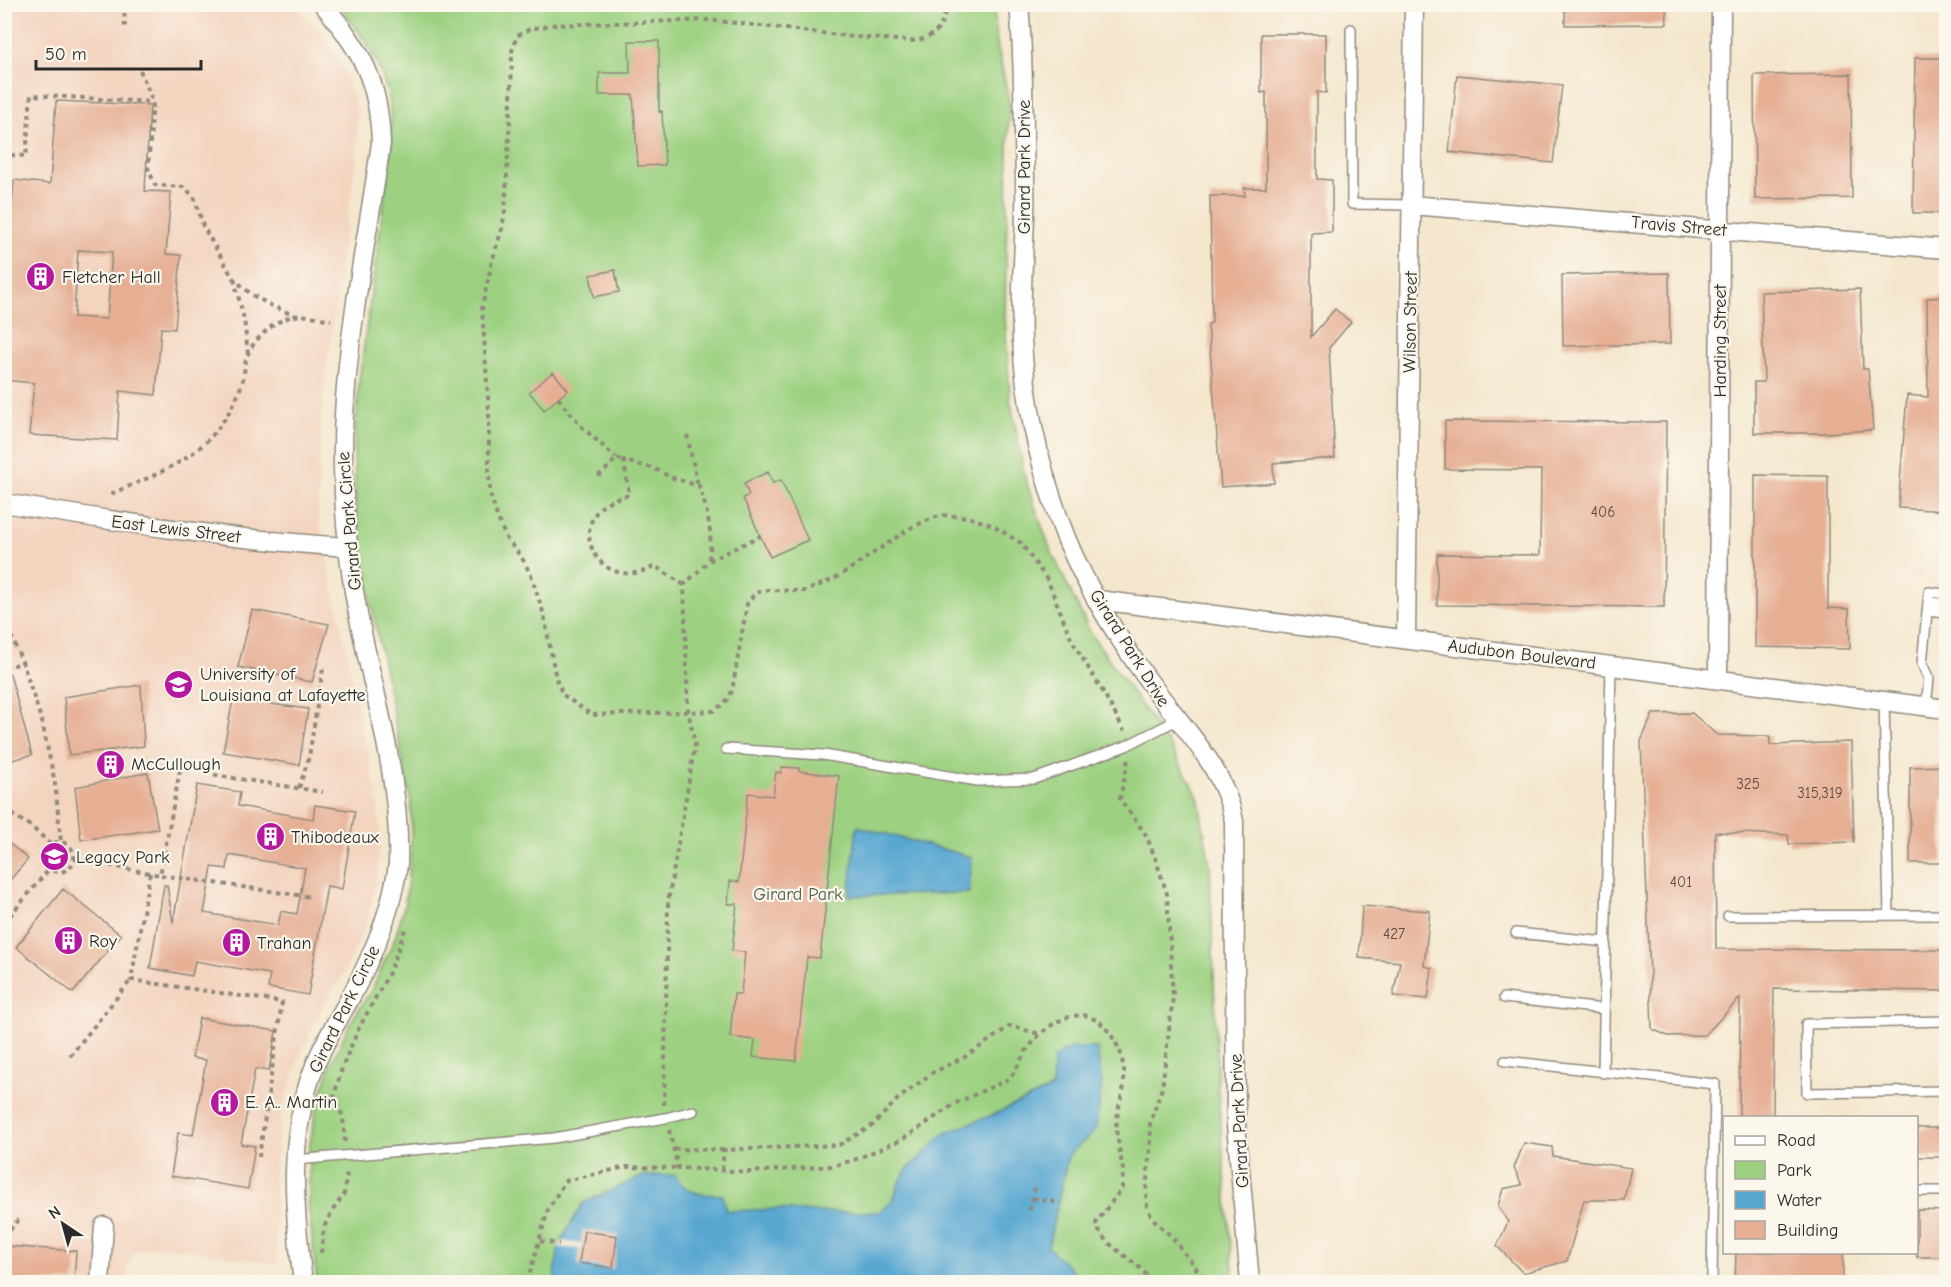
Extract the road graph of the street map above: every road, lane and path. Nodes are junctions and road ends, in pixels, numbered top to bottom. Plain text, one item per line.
1 (124, 4) edge
2 (323, 4) edge
3 (948, 4) edge
4 (1020, 4) edge
5 (1414, 4) edge
6 (1721, 4) edge
7 (1351, 29) dead end
8 (125, 31) dead end
9 (140, 70) dead end
10 (153, 102) junction
11 (7, 155) edge
12 (4, 161) edge
13 (1411, 205) junction
14 (1720, 230) junction
15 (1947, 249) edge
16 (233, 278) junction
17 (296, 316) junction
18 (331, 320) dead end
19 (248, 355) junction
20 (558, 398) dead end
21 (687, 435) dead end
22 (616, 458) junction
23 (624, 461) junction
24 (598, 476) dead end
25 (699, 486) junction
26 (111, 494) dead end
27 (4, 503) edge
28 (760, 536) dead end
29 (348, 547) junction
30 (709, 561) junction
31 (684, 585) junction
32 (1947, 594) edge
33 (1098, 600) junction
34 (1947, 604) edge
35 (1928, 606) junction
36 (1947, 613) edge
37 (4, 618) edge
38 (1406, 639) junction
39 (23, 664) junction
40 (1611, 665) junction
41 (4, 666) edge
42 (323, 668) dead end
43 (1718, 678) junction
44 (1884, 700) junction
45 (1926, 706) junction
46 (1947, 709) edge
47 (688, 710) junction
48 (1178, 720) junction
49 (1126, 746) junction
50 (726, 748) dead end
51 (180, 770) dead end
52 (214, 775) dead end
53 (299, 788) junction
54 (323, 792) dead end
55 (4, 809) edge
56 (61, 842) junction
57 (51, 844) junction
58 (74, 859) junction
59 (50, 868) junction
60 (150, 873) junction
61 (160, 875) junction
62 (311, 897) dead end
63 (1889, 915) junction
64 (1947, 915) edge
65 (1728, 916) dead end
66 (4, 923) edge
67 (1516, 933) dead end
68 (1606, 942) junction
69 (131, 980) junction
70 (1504, 998) dead end
71 (1604, 1009) junction
72 (1947, 1021) edge
73 (1040, 1034) junction
74 (70, 1056) dead end
75 (1505, 1061) dead end
76 (1603, 1073) junction
77 (1947, 1091) edge
78 (693, 1111) dead end
79 (665, 1118) junction
80 (674, 1149) junction
81 (724, 1150) junction
82 (259, 1157) dead end
83 (295, 1160) junction
84 (678, 1168) junction
85 (722, 1170) junction
86 (1035, 1185) dead end
87 (1714, 1189) junction
88 (1723, 1189) edge
89 (1918, 1191) edge
90 (1947, 1191) edge
91 (1032, 1198) junction
92 (1060, 1203) dead end
93 (1030, 1210) dead end
94 (19, 1219) dead end
95 (104, 1226) dead end
96 (4, 1237) edge
97 (540, 1241) junction
98 (559, 1244) dead end
99 (100, 1282) edge
100 (303, 1282) edge
101 (527, 1282) edge
102 (1151, 1282) edge
103 (1207, 1282) edge
104 (1250, 1282) edge
105 (1712, 1282) edge

1 - 8 path
2 - 29 street, Girard Park Circle
3 - 47 path
4 - 33 street, Girard Park Drive
5 - 13 street, Wilson Street
6 - 14 street, Harding Street
7 - 13 lane
9 - 10 path
10 - 11 path
10 - 16 path
11 - 12 path
13 - 14 street, Travis Street
13 - 38 street, Wilson Street
14 - 15 street, Travis Street
14 - 43 street, Harding Street
16 - 17 path
16 - 19 path
17 - 18 path
17 - 19 path
19 - 26 path
20 - 22 path
21 - 25 path
22 - 23 path
22 - 24 path
23 - 25 path
23 - 31 path
25 - 30 path
27 - 29 street, East Lewis Street
28 - 30 path
29 - 83 street, Girard Park Circle
30 - 31 path
31 - 47 path
32 - 35 lane
33 - 38 street, Audubon Boulevard
33 - 48 street, Girard Park Drive
34 - 35 lane
35 - 36 lane
35 - 45 lane
37 - 39 path
38 - 40 street, Audubon Boulevard
39 - 41 path
39 - 56 path
40 - 43 street, Audubon Boulevard
40 - 68 lane
42 - 53 path
43 - 44 street, Audubon Boulevard
44 - 45 street, Audubon Boulevard
44 - 63 lane
45 - 46 street, Audubon Boulevard
47 - 49 path
47 - 79 path
48 - 49 lane
48 - 104 street, Girard Park Drive
49 - 50 lane
49 - 103 path
51 - 61 path
52 - 53 path
53 - 54 path
55 - 57 path
56 - 57 path
56 - 58 path
57 - 59 path
58 - 59 path
58 - 60 path
59 - 66 path
60 - 61 path
60 - 69 path
61 - 62 path
63 - 64 lane
63 - 65 lane
67 - 68 lane
68 - 71 lane
69 - 74 path
69 - 82 path
70 - 71 lane
71 - 76 lane
72 - 77 lane
73 - 81 path
73 - 85 path
73 - 102 path
75 - 76 lane
76 - 87 lane
78 - 79 lane
79 - 80 path
79 - 83 lane
80 - 81 path
80 - 84 path
81 - 85 path
83 - 100 street, Girard Park Circle
84 - 85 path
84 - 97 path
86 - 91 path
87 - 88 lane
87 - 105 lane
89 - 90 lane
91 - 92 path
91 - 93 path
94 - 96 path
95 - 99 street
97 - 98 path
97 - 101 path

